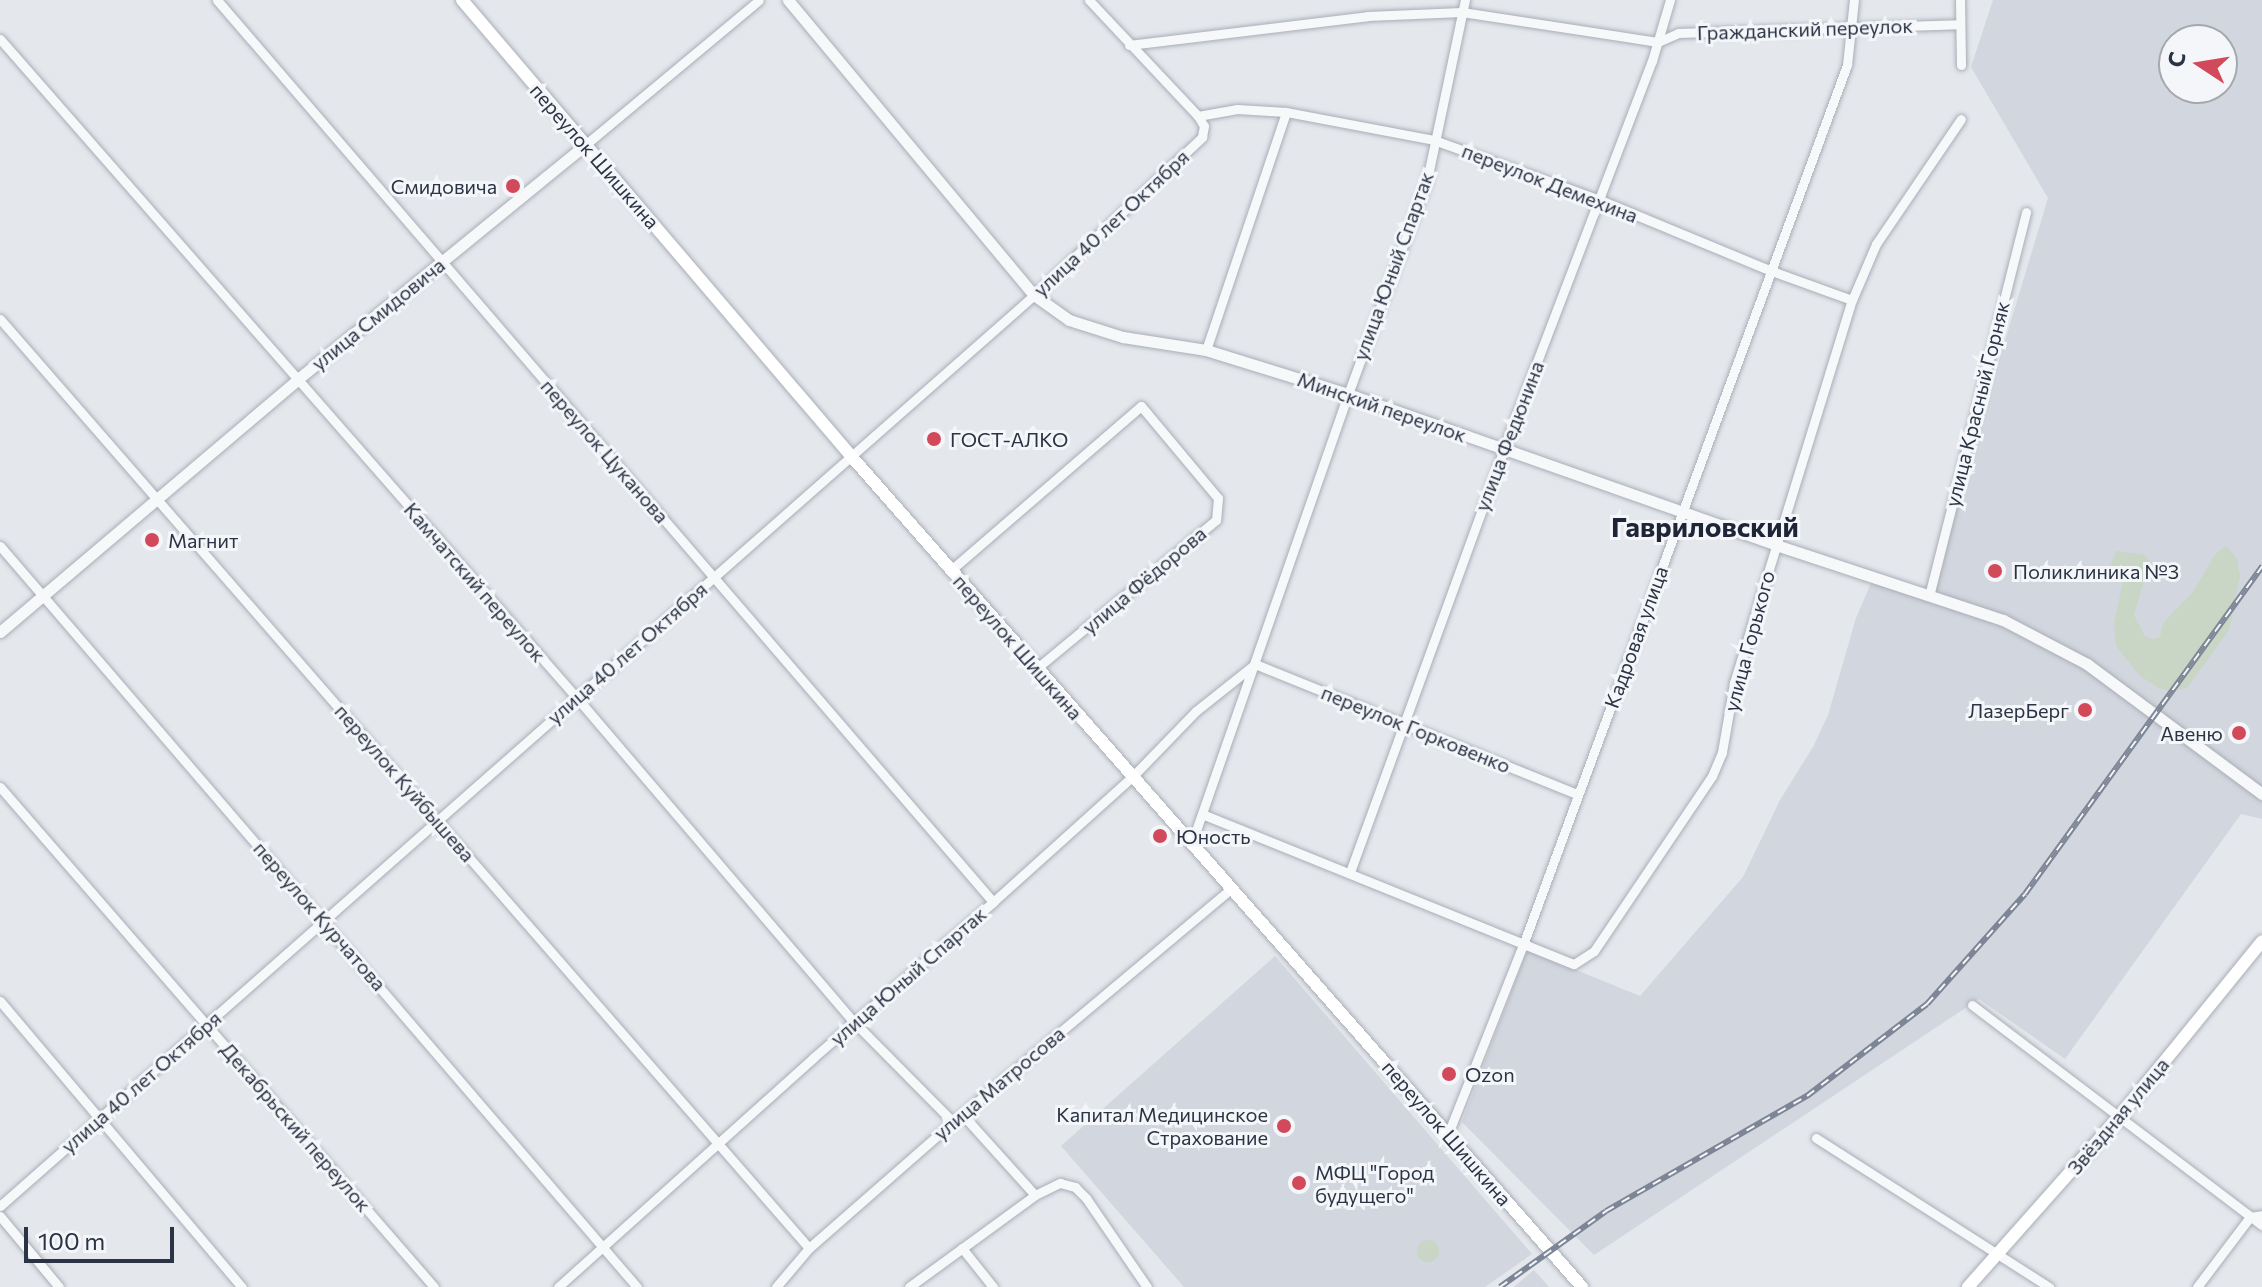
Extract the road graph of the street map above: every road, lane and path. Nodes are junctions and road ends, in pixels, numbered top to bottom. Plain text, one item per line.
1 (217, 0) edge
2 (462, 0) edge
3 (759, 0) edge
4 (788, 0) edge
5 (1089, 0) edge
6 (1465, 0) edge
7 (1670, 0) edge
8 (1854, 0) edge
9 (1960, 0) edge
10 (1462, 12) junction
11 (1959, 24) junction
12 (1853, 29) junction
13 (0, 39) edge
14 (1658, 42) junction
15 (1129, 45) junction
16 (1961, 65) dead end
17 (1286, 112) junction
18 (1198, 116) junction
19 (1961, 119) dead end
20 (1434, 140) junction
21 (585, 145) junction
22 (1600, 200) junction
23 (2026, 212) dead end
24 (442, 261) junction
25 (1769, 270) junction
26 (1034, 295) junction
27 (1852, 300) junction
28 (0, 319) edge
29 (1206, 350) junction
30 (298, 379) junction
31 (1348, 394) junction
32 (1504, 448) junction
33 (851, 456) junction
34 (157, 499) junction
35 (1682, 513) junction
36 (1776, 545) junction
37 (0, 546) edge
38 (951, 570) junction
39 (714, 577) junction
40 (42, 595) junction
41 (1929, 596) junction
42 (0, 632) edge
43 (1255, 664) junction
44 (1036, 669) junction
45 (577, 698) junction
46 (1404, 725) junction
47 (1132, 777) junction
48 (0, 787) edge
49 (1577, 794) junction
50 (2262, 794) edge
51 (1202, 814) junction
52 (438, 820) junction
53 (1191, 845) junction
54 (1350, 872) junction
55 (1231, 889) junction
56 (993, 902) junction
57 (324, 920) junction
58 (2262, 941) edge
59 (1523, 945) junction
60 (0, 1001) edge
61 (1972, 1005) dead end
62 (854, 1022) junction
63 (207, 1024) junction
64 (962, 1114) junction
65 (2120, 1116) junction
66 (100, 1117) junction
67 (953, 1122) junction
68 (1448, 1134) junction
69 (1816, 1138) dead end
70 (719, 1143) junction
71 (1035, 1195) junction
72 (0, 1206) edge
73 (2262, 1215) edge
74 (0, 1216) edge
75 (2250, 1217) junction
76 (2262, 1225) edge
77 (601, 1248) junction
78 (809, 1248) junction
79 (962, 1248) junction
80 (1998, 1252) junction
81 (59, 1287) edge
82 (242, 1287) edge
83 (434, 1287) edge
84 (558, 1287) edge
85 (637, 1287) edge
86 (776, 1287) edge
87 (909, 1287) edge
88 (993, 1287) edge
89 (1147, 1287) edge
90 (1582, 1287) edge
91 (1968, 1287) edge
92 (2049, 1287) edge
93 (2197, 1287) edge

1 - 24 street, переулок Цуканова
2 - 21 main road, переулок Шишкина
3 - 21 street, улица Смидовича
4 - 26 street, Минский переулок
5 - 15 street
6 - 10 street, улица Юный Спартак
7 - 14 street, улица Федюнина
8 - 12 street, Кадровая улица
9 - 11 street
10 - 14 street, Гражданский переулок
10 - 15 street, Гражданский переулок
10 - 20 street, улица Юный Спартак
11 - 12 street, Гражданский переулок
11 - 16 street
12 - 14 street, Гражданский переулок
12 - 25 street, Кадровая улица
13 - 30 street, Камчатский переулок
14 - 22 street, улица Федюнина
15 - 18 street
17 - 18 street, переулок Демехина
17 - 20 street, переулок Демехина
17 - 29 street
18 - 26 street, улица 40 лет Октября
19 - 27 street, улица Горького
20 - 22 street, переулок Демехина
20 - 31 street, улица Юный Спартак
21 - 24 street, улица Смидовича
21 - 33 main road, переулок Шишкина
22 - 25 street, переулок Демехина
22 - 32 street, улица Федюнина
23 - 41 street, улица Красный Горняк
24 - 30 street, улица Смидовича
24 - 39 street, переулок Цуканова
25 - 27 street, переулок Демехина
25 - 35 street, Кадровая улица
26 - 29 street, Минский переулок
26 - 33 street, улица 40 лет Октября
27 - 36 street, улица Горького
28 - 34 street, переулок Куйбышева
29 - 31 street, Минский переулок
30 - 34 street, улица Смидовича
30 - 45 street, Камчатский переулок
31 - 32 street, Минский переулок
31 - 43 street, улица Юный Спартак
32 - 35 street, Минский переулок
32 - 46 street, улица Федюнина
33 - 38 main road, переулок Шишкина
33 - 39 street, улица 40 лет Октября
34 - 40 street, улица Смидовича
34 - 52 street, переулок Куйбышева
35 - 36 street, Минский переулок
35 - 49 street, Кадровая улица
36 - 41 street, Минский переулок
36 - 59 street, улица Горького
37 - 40 street, переулок Курчатова
38 - 44 main road, переулок Шишкина
38 - 44 street, улица Фёдорова
39 - 45 street, улица 40 лет Октября
39 - 56 street, переулок Цуканова
40 - 42 street, улица Смидовича
40 - 57 street, переулок Курчатова
41 - 50 street, Минский переулок
43 - 46 street, переулок Горковенко
43 - 47 street, улица Юный Спартак
43 - 51 street, улица Юный Спартак
44 - 47 main road, переулок Шишкина
45 - 52 street, улица 40 лет Октября
45 - 62 street, Камчатский переулок
46 - 49 street, переулок Горковенко
46 - 54 street, улица Федюнина
47 - 53 main road, переулок Шишкина
47 - 56 street, улица Юный Спартак
48 - 63 street, Декабрьский переулок
49 - 59 street, Кадровая улица
51 - 53 street, улица Юный Спартак
51 - 54 street
52 - 57 street, улица 40 лет Октября
52 - 70 street, переулок Куйбышева
53 - 55 main road, переулок Шишкина
54 - 59 street
55 - 64 street, улица Матросова
55 - 68 main road, переулок Шишкина
56 - 62 street, улица Юный Спартак
57 - 63 street, улица 40 лет Октября
57 - 77 street, переулок Курчатова
58 - 65 main road, Звёздная улица
59 - 68 street, Кадровая улица
60 - 66 street
61 - 65 street
62 - 67 street, Камчатский переулок
62 - 70 street, улица Юный Спартак
63 - 66 street, улица 40 лет Октября
63 - 83 street, Декабрьский переулок
64 - 67 street, улица Матросова
64 - 71 street
65 - 75 street
65 - 80 main road, Звёздная улица
66 - 72 street, улица 40 лет Октября
66 - 82 street
67 - 78 street, улица Матросова
68 - 90 main road, переулок Шишкина
69 - 80 street
70 - 77 street, улица Юный Спартак
70 - 78 street, переулок Куйбышева
71 - 79 street
71 - 89 street
73 - 75 street
74 - 81 street
75 - 76 street
75 - 93 street
77 - 84 street, улица Юный Спартак
77 - 85 street, переулок Курчатова
78 - 86 street, улица Матросова
79 - 87 street
79 - 88 street
80 - 91 main road, Звёздная улица
80 - 92 street

